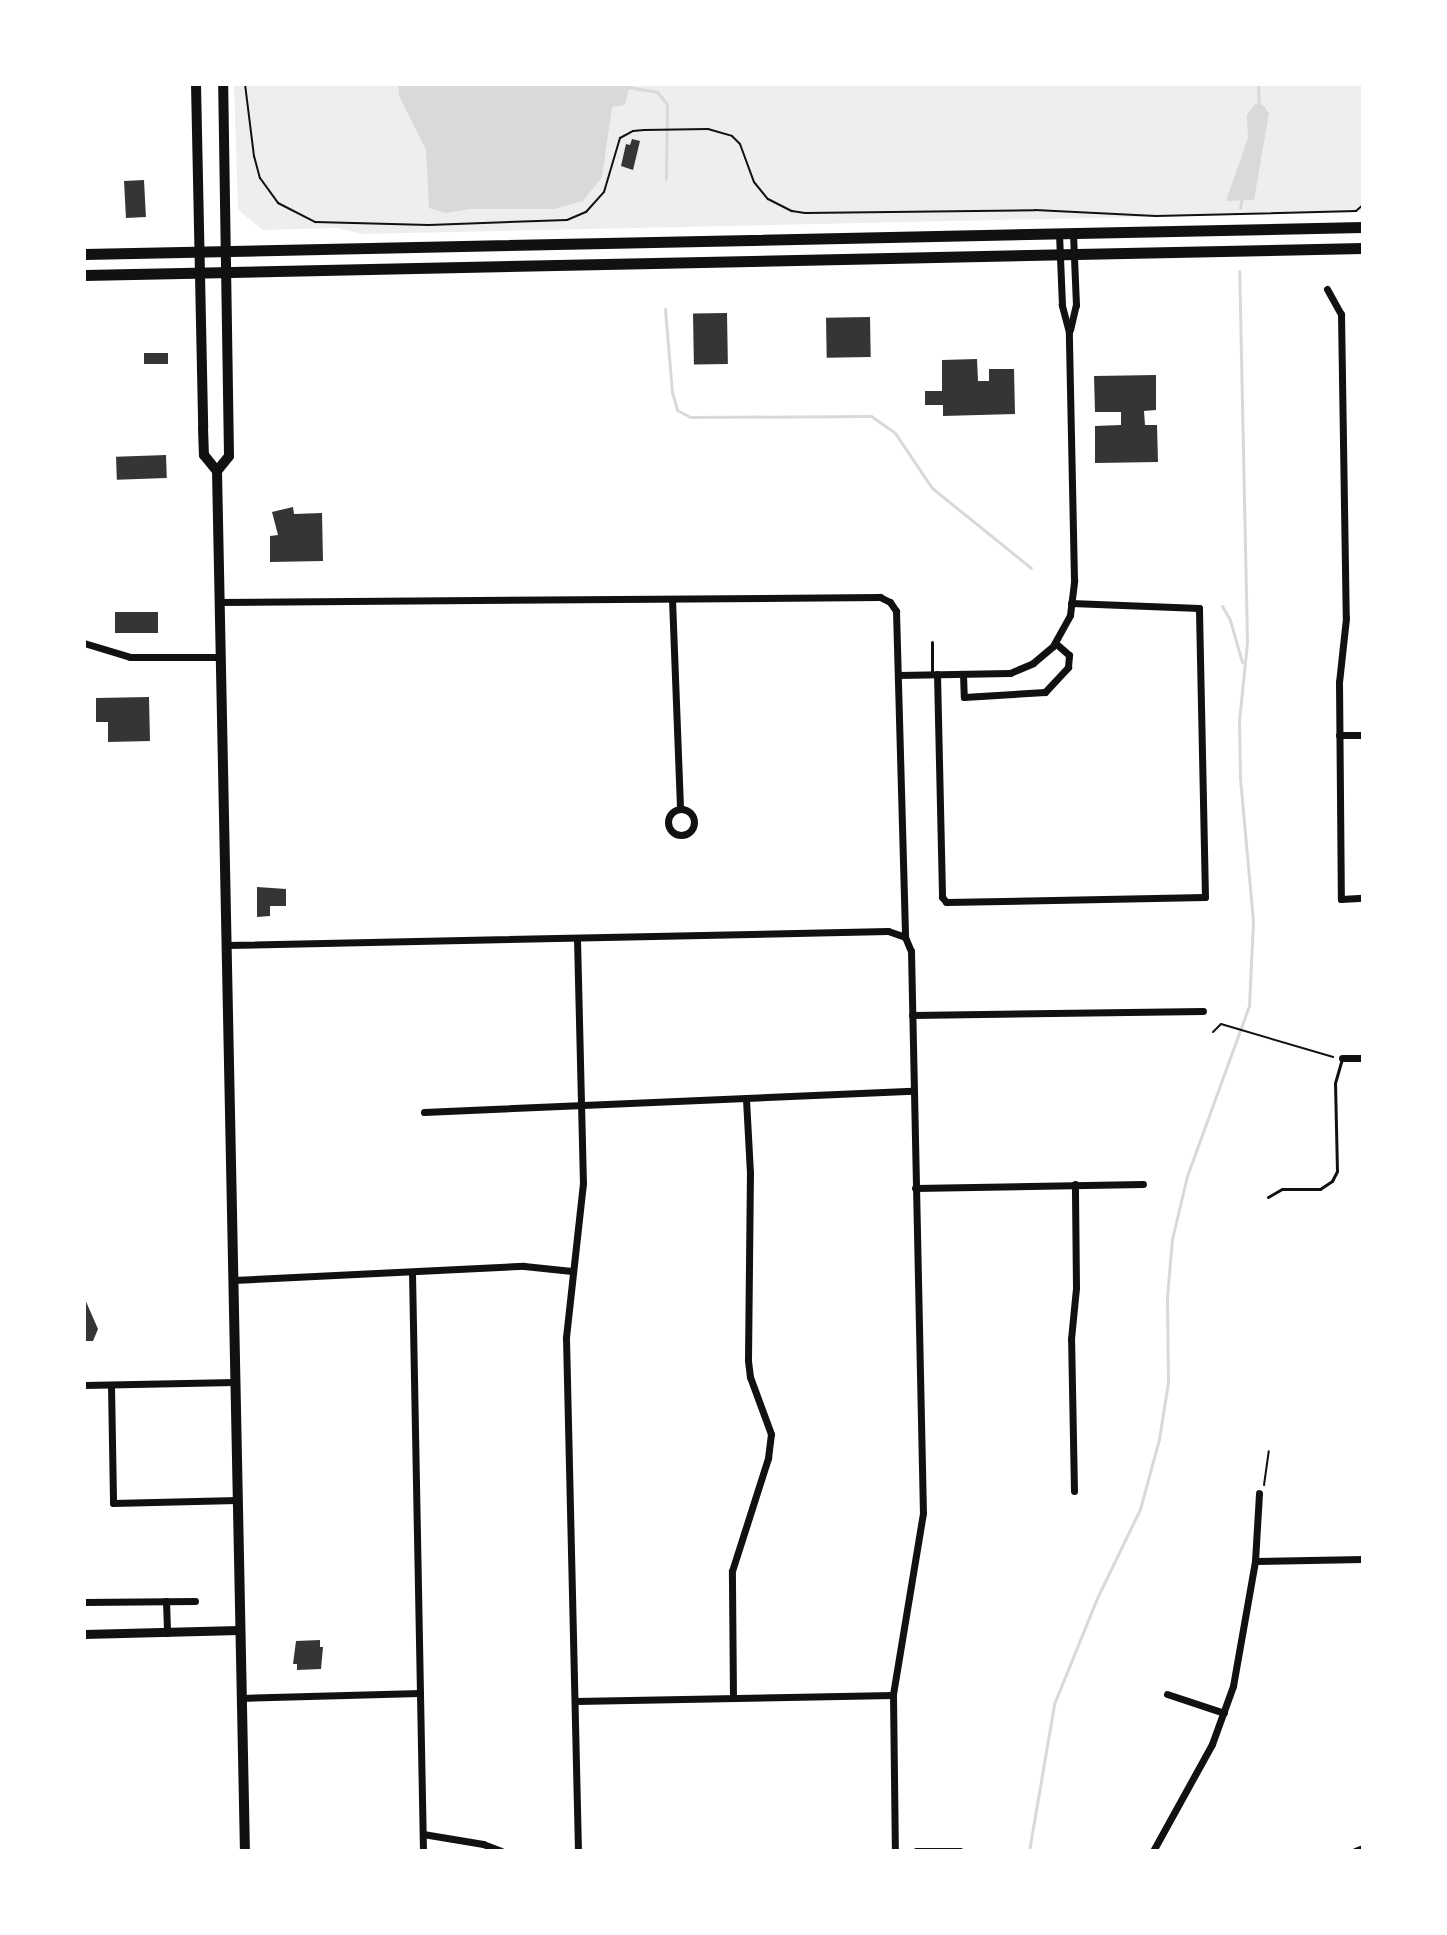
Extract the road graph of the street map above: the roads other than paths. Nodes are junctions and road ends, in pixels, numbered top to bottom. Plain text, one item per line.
1 (196, 84) edge
2 (223, 84) edge
3 (1363, 227) edge
4 (1059, 233) junction
5 (1073, 233) junction
6 (1363, 248) edge
7 (226, 250) junction
8 (199, 251) junction
9 (84, 254) edge
10 (1074, 254) junction
11 (1060, 255) junction
12 (226, 272) junction
13 (199, 273) junction
14 (84, 275) edge
15 (1327, 289) dead end
16 (1069, 332) junction
17 (217, 471) junction
18 (672, 599) junction
19 (219, 602) junction
20 (1071, 603) junction
21 (932, 642) dead end
22 (84, 643) edge
23 (1055, 643) junction
24 (220, 657) junction
25 (935, 674) junction
26 (963, 674) junction
27 (898, 675) junction
28 (1339, 735) junction
29 (1363, 735) edge
30 (680, 809) dead end
31 (1363, 898) edge
32 (905, 937) junction
33 (577, 939) junction
34 (226, 945) junction
35 (1203, 1011) dead end
36 (912, 1015) junction
37 (1342, 1058) joint
38 (1363, 1058) edge
39 (913, 1091) junction
40 (746, 1098) junction
41 (580, 1103) junction
42 (424, 1112) dead end
43 (1075, 1184) junction
44 (1143, 1184) dead end
45 (915, 1188) junction
46 (1268, 1197) dead end
47 (572, 1271) junction
48 (412, 1273) junction
49 (233, 1280) junction
50 (235, 1382) junction
51 (84, 1385) edge
52 (111, 1385) junction
53 (1074, 1491) dead end
54 (1259, 1493) road end
55 (237, 1500) junction
56 (1363, 1559) edge
57 (1255, 1561) junction
58 (166, 1601) junction
59 (195, 1601) dead end
60 (84, 1602) edge
61 (239, 1630) junction
62 (167, 1633) junction
63 (84, 1634) edge
64 (420, 1693) junction
65 (1167, 1694) dead end
66 (893, 1695) junction
67 (240, 1698) junction
68 (733, 1698) junction
69 (576, 1701) junction
70 (1224, 1713) junction
71 (423, 1834) junction
72 (245, 1851) edge
73 (423, 1851) edge
74 (501, 1851) edge
75 (578, 1851) edge
76 (895, 1851) edge
77 (916, 1851) edge
78 (960, 1851) edge
79 (1153, 1851) edge

1 - 8 main road
2 - 7 main road
3 - 5 main road
4 - 5 main road
4 - 7 main road
4 - 11 street
5 - 10 street
6 - 10 main road
7 - 8 main road
7 - 12 main road
8 - 9 main road
8 - 13 main road
10 - 11 main road
10 - 16 street
11 - 12 main road
11 - 16 street
12 - 13 main road
12 - 17 main road
13 - 14 main road
13 - 17 main road
15 - 28 street
16 - 20 street
17 - 19 main road
18 - 19 street
18 - 27 street
18 - 30 street
19 - 24 main road
20 - 23 street
20 - 25 street
21 - 25 lane
22 - 24 street
23 - 26 street
23 - 26 street
24 - 34 main road
25 - 26 street
25 - 27 street
27 - 32 street
28 - 29 street
28 - 31 street
32 - 33 street
32 - 36 street
33 - 34 street
33 - 41 street
34 - 49 main road
35 - 36 street
36 - 39 street
37 - 38 street
37 - 46 lane
39 - 40 street
39 - 45 street
40 - 41 street
40 - 68 street
41 - 42 street
41 - 47 street
43 - 44 street
43 - 45 street
43 - 53 street
45 - 66 street
47 - 48 street
47 - 69 street
48 - 49 street
48 - 64 street
49 - 50 main road
50 - 52 street
50 - 55 main road
51 - 52 street
52 - 55 street
54 - 57 street
55 - 61 main road
56 - 57 street
57 - 70 street
58 - 59 street
58 - 60 street
58 - 62 street
61 - 62 street
61 - 67 main road
62 - 63 street
64 - 67 street
64 - 71 street
65 - 70 street
66 - 68 street
66 - 76 street
67 - 72 main road
68 - 69 street
69 - 75 street
70 - 79 street
71 - 73 street
71 - 74 street
77 - 78 street

